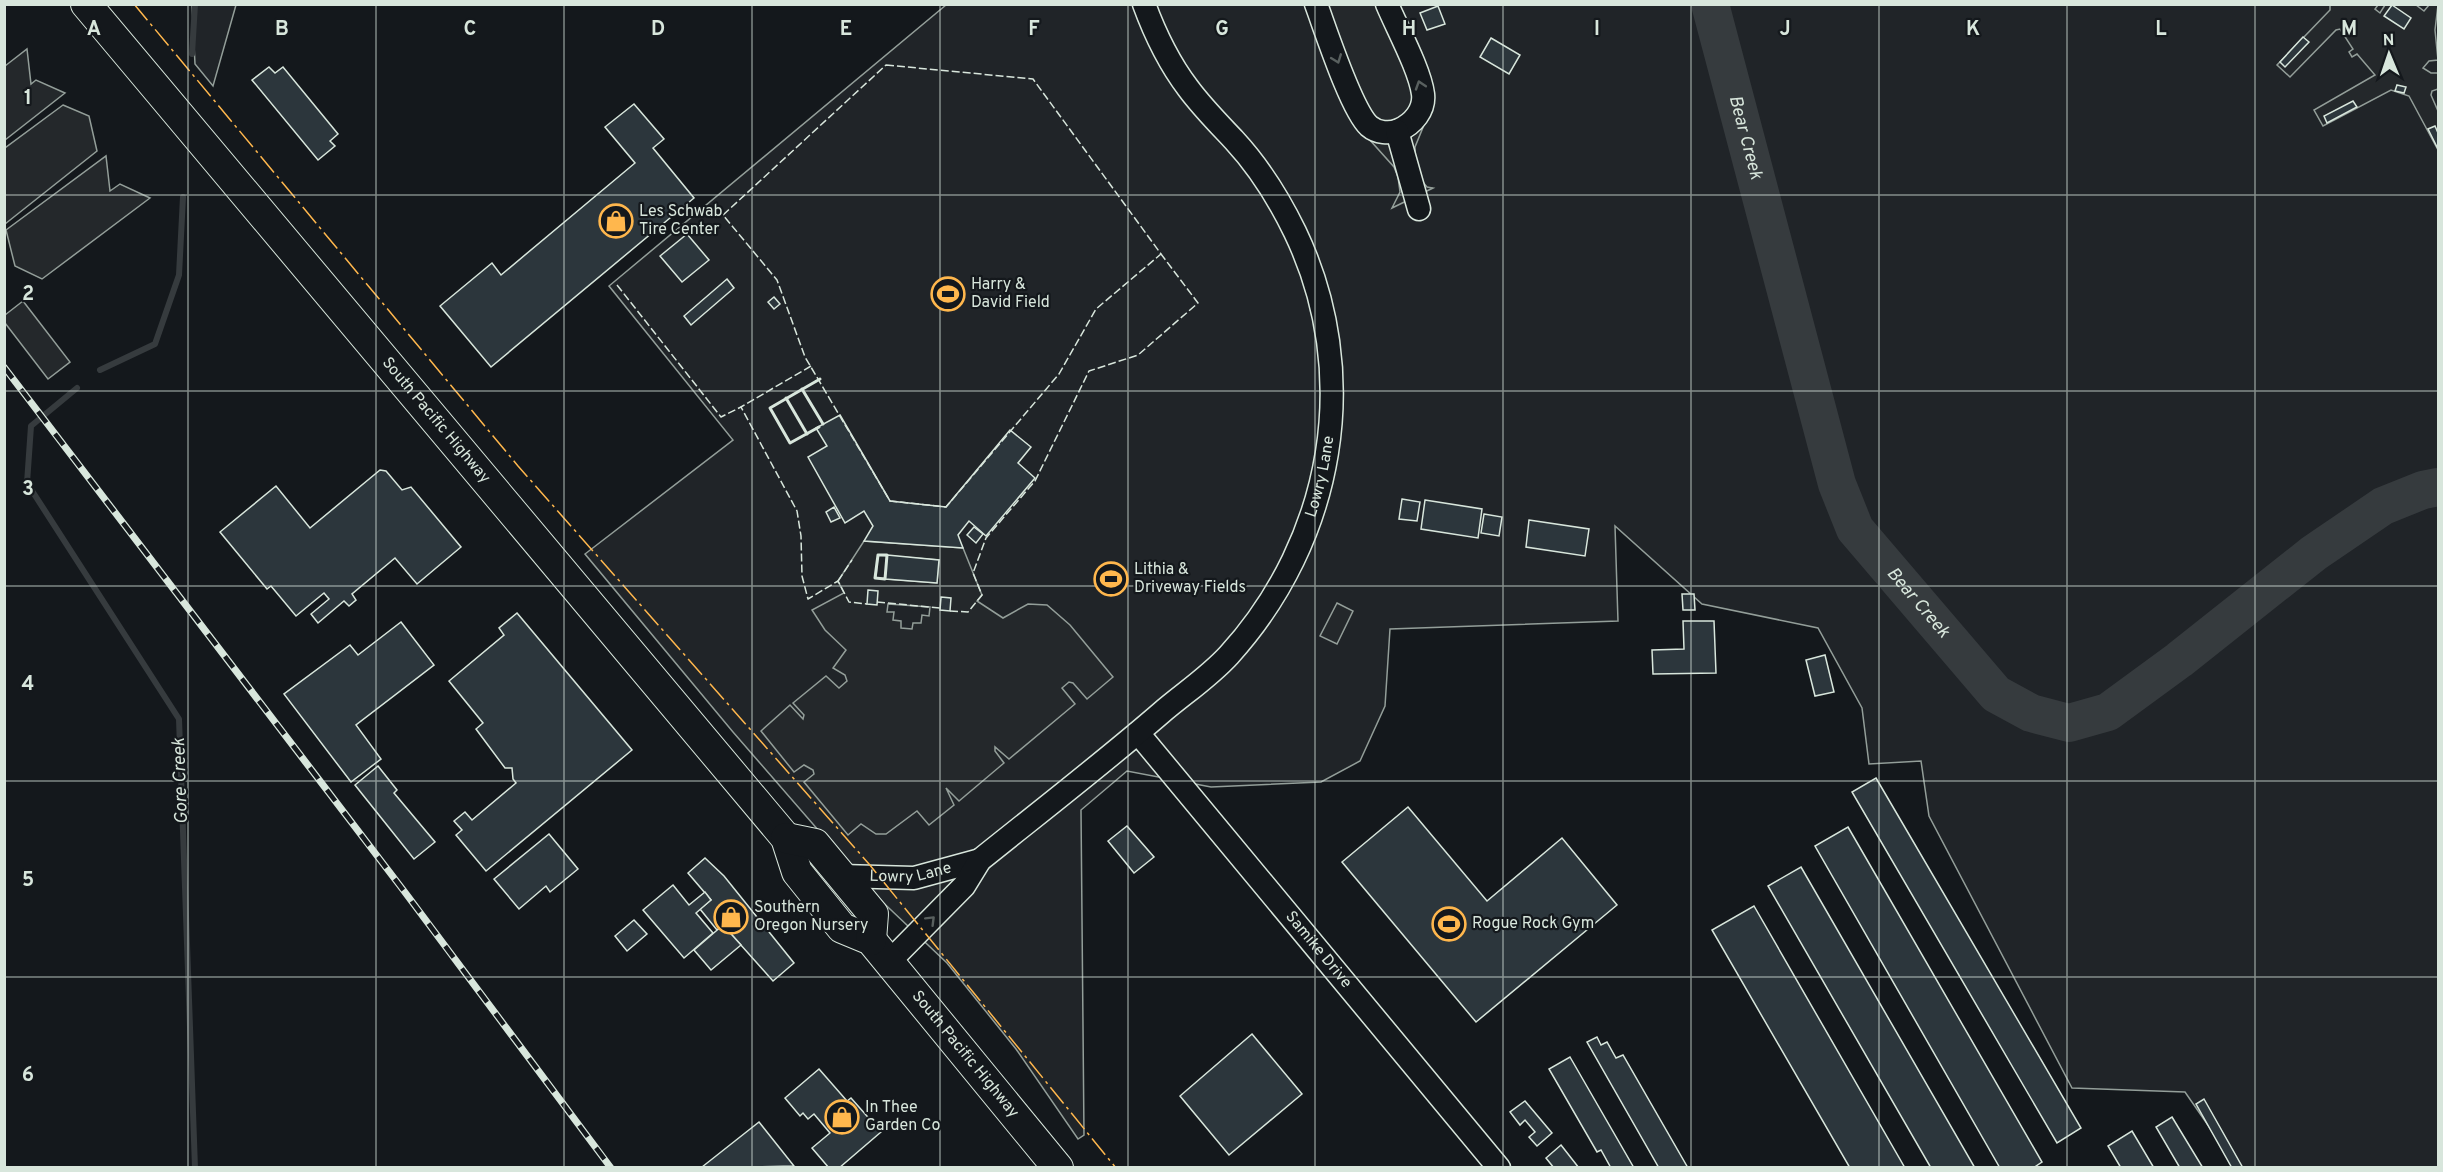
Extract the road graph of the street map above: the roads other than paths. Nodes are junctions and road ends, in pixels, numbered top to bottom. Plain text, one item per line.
1 (86, 4) edge
2 (1144, 4) edge
3 (1316, 4) edge
4 (1387, 4) edge
5 (1397, 131) junction
6 (1419, 209) dead end
7 (1138, 733) junction
8 (786, 838) junction
9 (980, 860) junction
10 (842, 876) junction
11 (880, 951) junction
12 (1059, 1167) edge
13 (1499, 1167) edge

1 - 8 main road, South Pacific Highway
2 - 7 street, Lowry Lane
3 -> 5 street
5 -> 4 street
5 - 6 street
7 - 9 street, Lowry Lane
7 - 13 street, Samike Drive
8 - 10 main road
8 - 11 main road, South Pacific Highway
9 - 10 street, Lowry Lane
11 -> 9 street, Lowry Lane
10 - 11 main road
11 - 12 main road, South Pacific Highway

